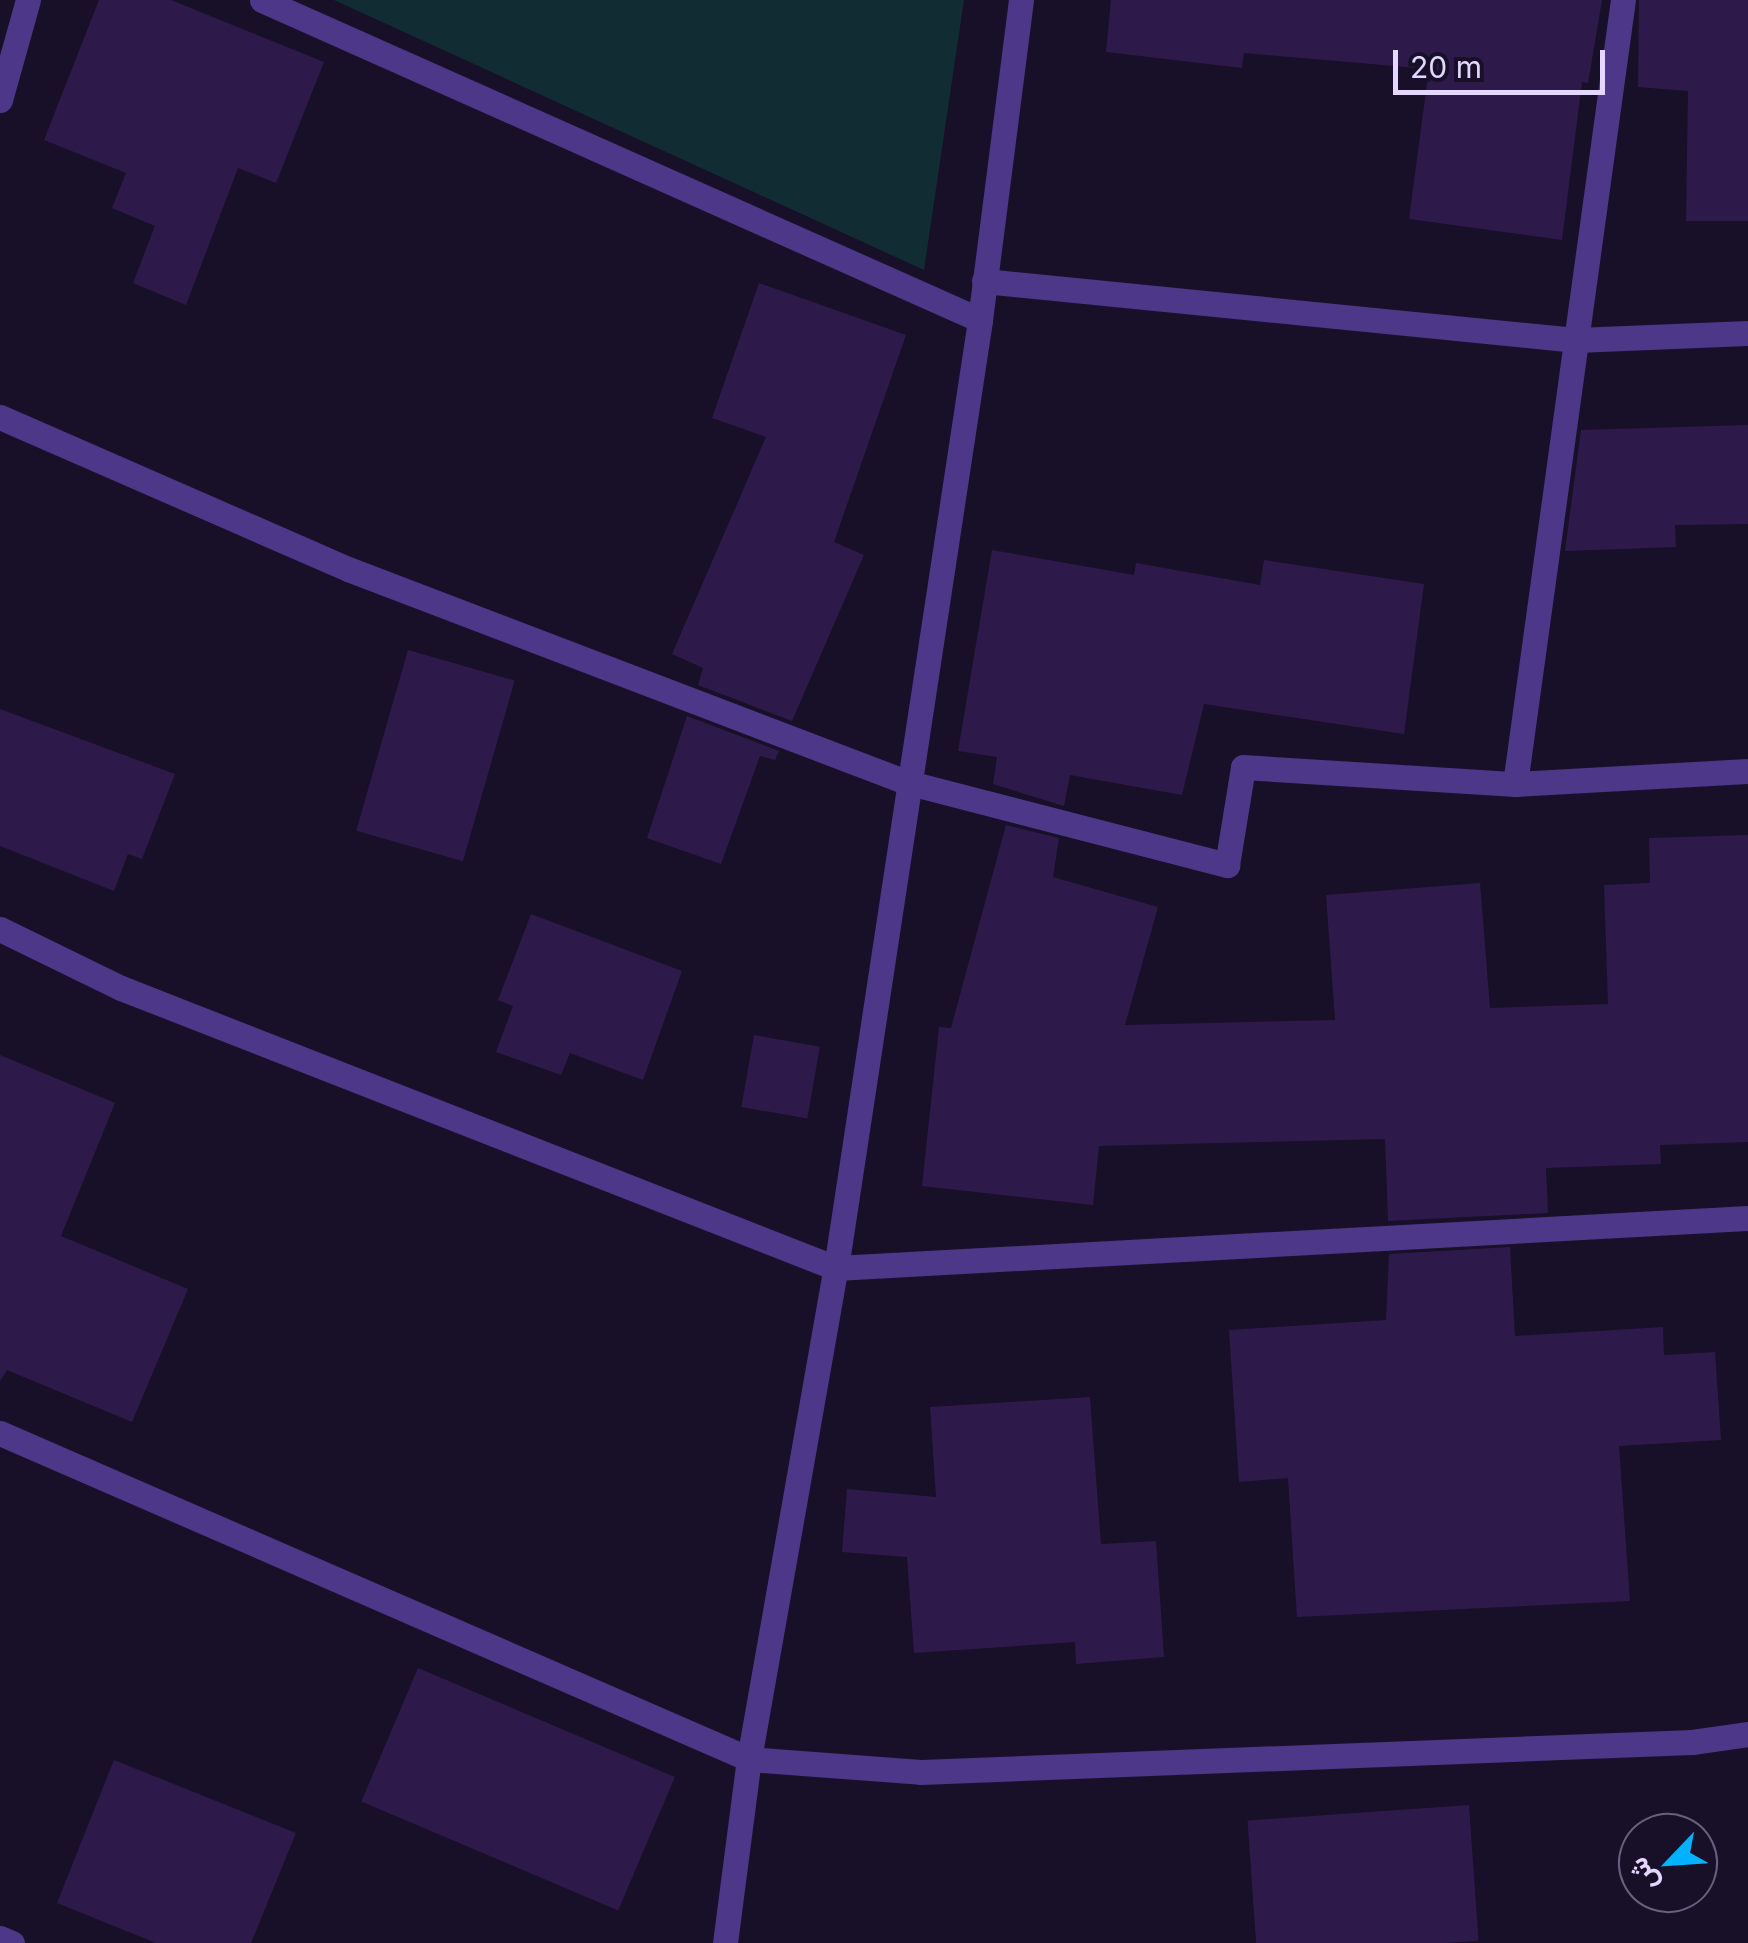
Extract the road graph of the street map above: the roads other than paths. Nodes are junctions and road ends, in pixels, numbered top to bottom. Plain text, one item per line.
1 (28, 0) edge
2 (262, 0) edge
3 (1021, 0) edge
4 (1623, 0) edge
5 (0, 100) edge
6 (984, 282) junction
7 (980, 320) junction
8 (1748, 334) edge
9 (1576, 340) junction
10 (0, 417) edge
11 (1748, 771) edge
12 (906, 782) junction
13 (1515, 784) junction
14 (0, 929) edge
15 (1748, 1218) edge
16 (836, 1268) junction
17 (0, 1433) edge
18 (1748, 1734) edge
19 (750, 1759) junction
20 (0, 1938) edge
21 (12, 1943) edge
22 (725, 1943) edge

1 - 5 street
2 - 7 street
3 - 6 street
4 - 9 street
6 - 7 street
6 - 9 street
7 - 12 street
8 - 9 street
9 - 13 street
10 - 12 street
11 - 13 street
12 - 13 street
12 - 16 street
14 - 16 street
15 - 16 street
16 - 19 street
17 - 19 street
18 - 19 street
19 - 22 street
20 - 21 street

